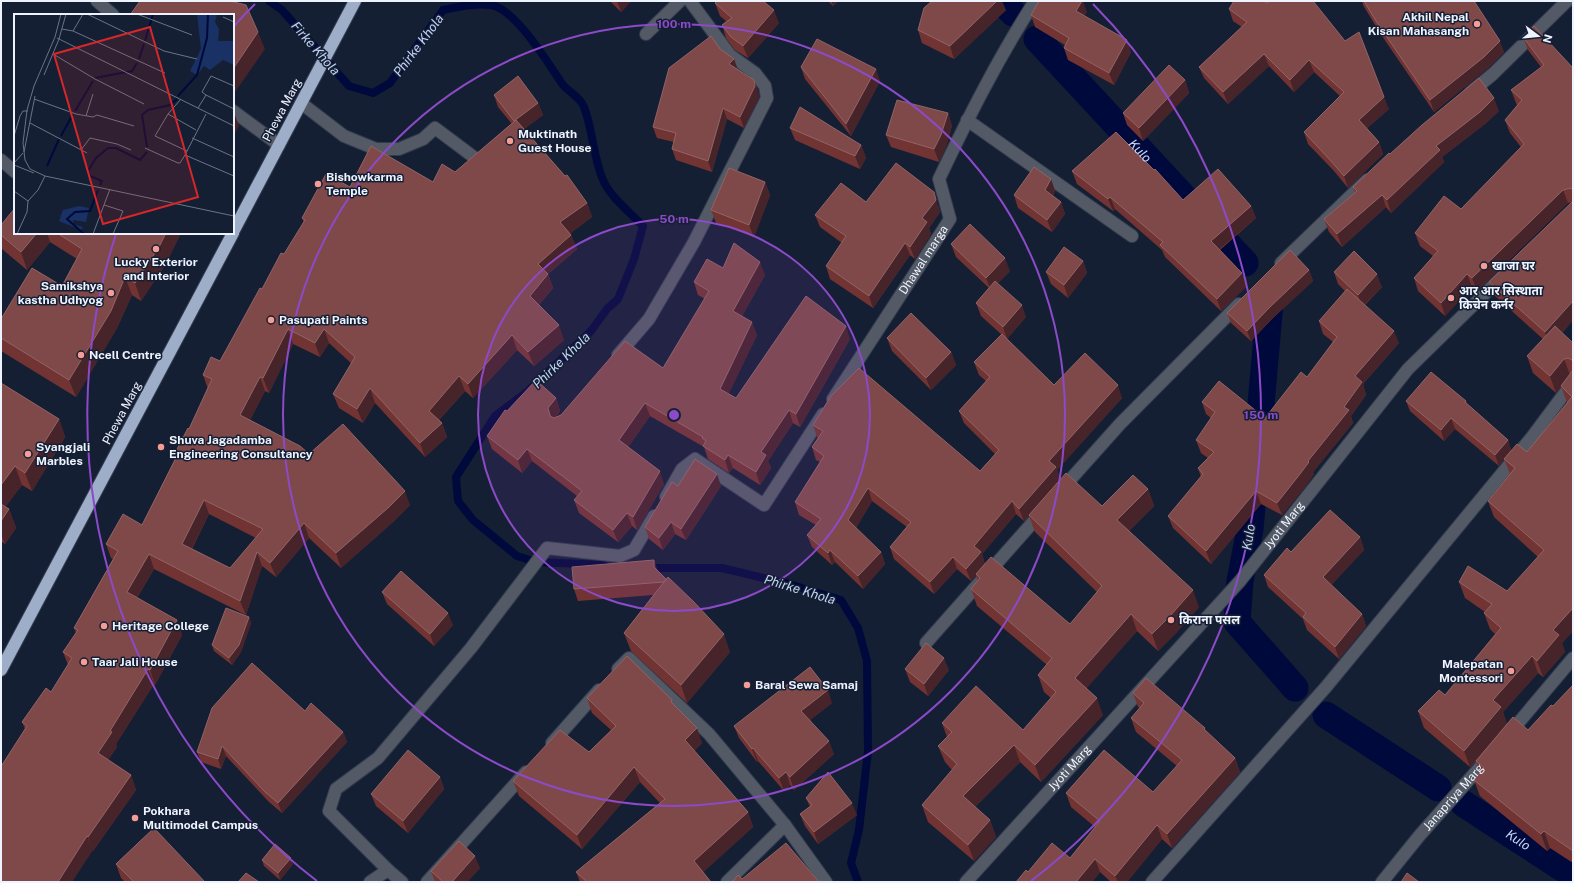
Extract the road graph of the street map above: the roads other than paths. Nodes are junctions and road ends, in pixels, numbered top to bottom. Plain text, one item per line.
1 (97, 1) edge
2 (356, 1) edge
3 (680, 1) edge
4 (690, 1) edge
5 (1035, 1) edge
6 (1567, 1) edge
7 (112, 14) edge
8 (646, 34) dead end
9 (1463, 98) edge
10 (301, 102) junction
11 (234, 112) edge
12 (967, 120) junction
13 (279, 145) junction
14 (494, 147) edge
15 (1, 160) edge
16 (14, 171) edge
17 (1375, 173) edge
18 (234, 231) edge
19 (232, 234) edge
20 (1132, 236) dead end
21 (1510, 269) edge
22 (1273, 270) edge
23 (1246, 298) edge
24 (609, 365) edge
25 (1573, 382) edge
26 (926, 643) edge
27 (1573, 658) edge
28 (1, 670) edge
29 (544, 752) edge
30 (533, 764) edge
31 (785, 825) junction
32 (388, 870) junction
33 (370, 882) edge
34 (402, 882) edge
35 (427, 882) edge
36 (727, 882) edge
37 (826, 882) edge
38 (966, 882) edge
39 (1152, 882) edge
40 (1382, 882) edge

1 - 7 street
2 - 10 highway, Phewa Marg
3 - 8 street
4 - 24 street
5 - 12 street, Dhawal marga
6 - 9 street
10 - 13 highway, Phewa Marg
10 - 14 street
11 - 13 street
12 - 20 street
12 - 32 street, Dhawal marga
13 - 18 highway, Phewa Marg
15 - 16 street
17 - 22 street
19 - 28 highway, Phewa Marg
21 - 38 street, Jyoti Marg
23 - 26 street
25 - 39 street
27 - 40 street, Janapriya Marg
29 - 31 street
30 - 35 street
31 - 36 street
31 - 37 street
32 - 33 street
32 - 34 street

